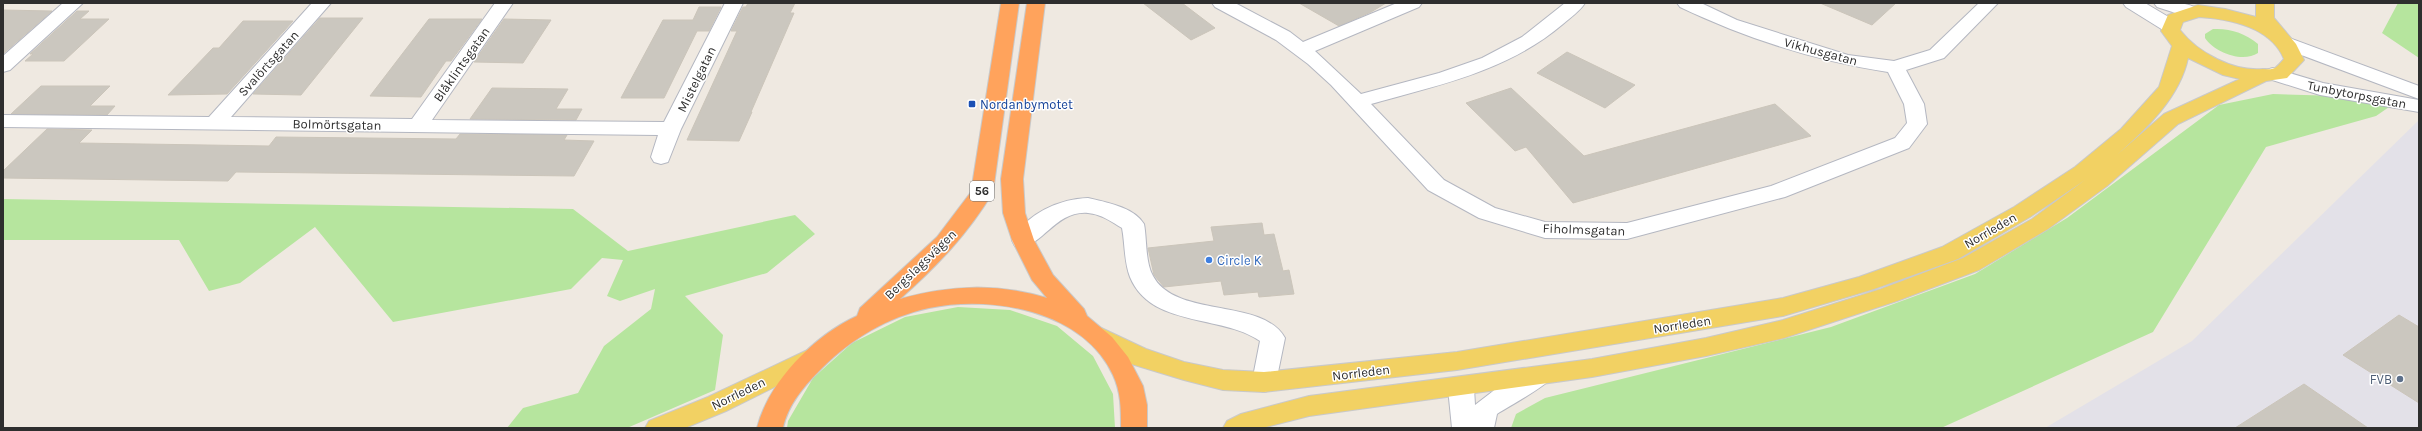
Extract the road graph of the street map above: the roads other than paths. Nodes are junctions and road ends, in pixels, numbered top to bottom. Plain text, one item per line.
1 (74, 3) edge
2 (322, 3) edge
3 (504, 3) edge
4 (734, 3) edge
5 (1010, 3) edge
6 (1036, 3) edge
7 (1221, 3) edge
8 (1413, 3) edge
9 (1576, 3) edge
10 (1686, 3) edge
11 (1989, 3) edge
12 (2132, 3) edge
13 (2163, 3) edge
14 (2241, 3) edge
15 (2265, 3) edge
16 (2191, 12) junction
17 (2220, 13) junction
18 (2170, 26) junction
19 (2281, 39) junction
20 (2181, 47) junction
21 (1302, 49) junction
22 (3, 66) edge
23 (1895, 67) junction
24 (2268, 75) junction
25 (2419, 93) edge
26 (1357, 101) junction
27 (2419, 106) edge
28 (3, 121) edge
29 (215, 123) junction
30 (418, 125) junction
31 (672, 129) junction
32 (662, 157) dead end
33 (1023, 240) junction
34 (852, 328) junction
35 (1091, 331) junction
36 (816, 355) junction
37 (1457, 361) junction
38 (1541, 376) junction
39 (1264, 382) junction
40 (1461, 388) junction
41 (658, 428) edge
42 (770, 428) edge
43 (1134, 428) edge
44 (1236, 428) edge
45 (1465, 428) edge
46 (1481, 428) edge

1 - 22 street
2 - 29 street, Svalörtsgatan
3 - 30 street, Blåklintsgatan
4 - 31 street, Mistelgatan
5 - 34 highway, Bergslagsvägen / 56
6 - 33 highway, 56
7 - 21 street, Fiholmsgatan
8 - 21 street
9 - 26 street
10 - 23 street, Vikhusgatan
11 - 23 street, Vikhusgatan
12 - 18 street
13 - 16 street
14 - 17 main road
15 - 19 main road
16 - 17 main road
16 - 18 main road
17 - 19 main road
18 - 20 main road
19 - 24 main road, Norrleden
19 - 25 street, Tunbytorpsgatan
20 - 24 main road
20 - 37 main road, Norrleden
21 - 26 street, Fiholmsgatan
23 - 26 street, Fiholmsgatan
24 - 27 street, Tunbytorpsgatan
24 - 38 main road, Norrleden
28 - 29 street, Bolmörtsgatan
29 - 30 street, Bolmörtsgatan
30 - 31 street, Bolmörtsgatan
31 - 32 street, Mistelgatan
33 - 35 highway, 56
33 - 39 street
34 - 35 highway, 56
34 - 36 highway, 56
35 - 39 main road, Norrleden
35 - 43 highway, 56
36 - 41 main road, Norrleden
36 - 42 highway, 56
37 - 39 main road, Norrleden
37 - 40 main road
38 - 40 main road, Norrleden
38 - 46 street
40 - 44 main road, Norrleden
40 - 45 street

